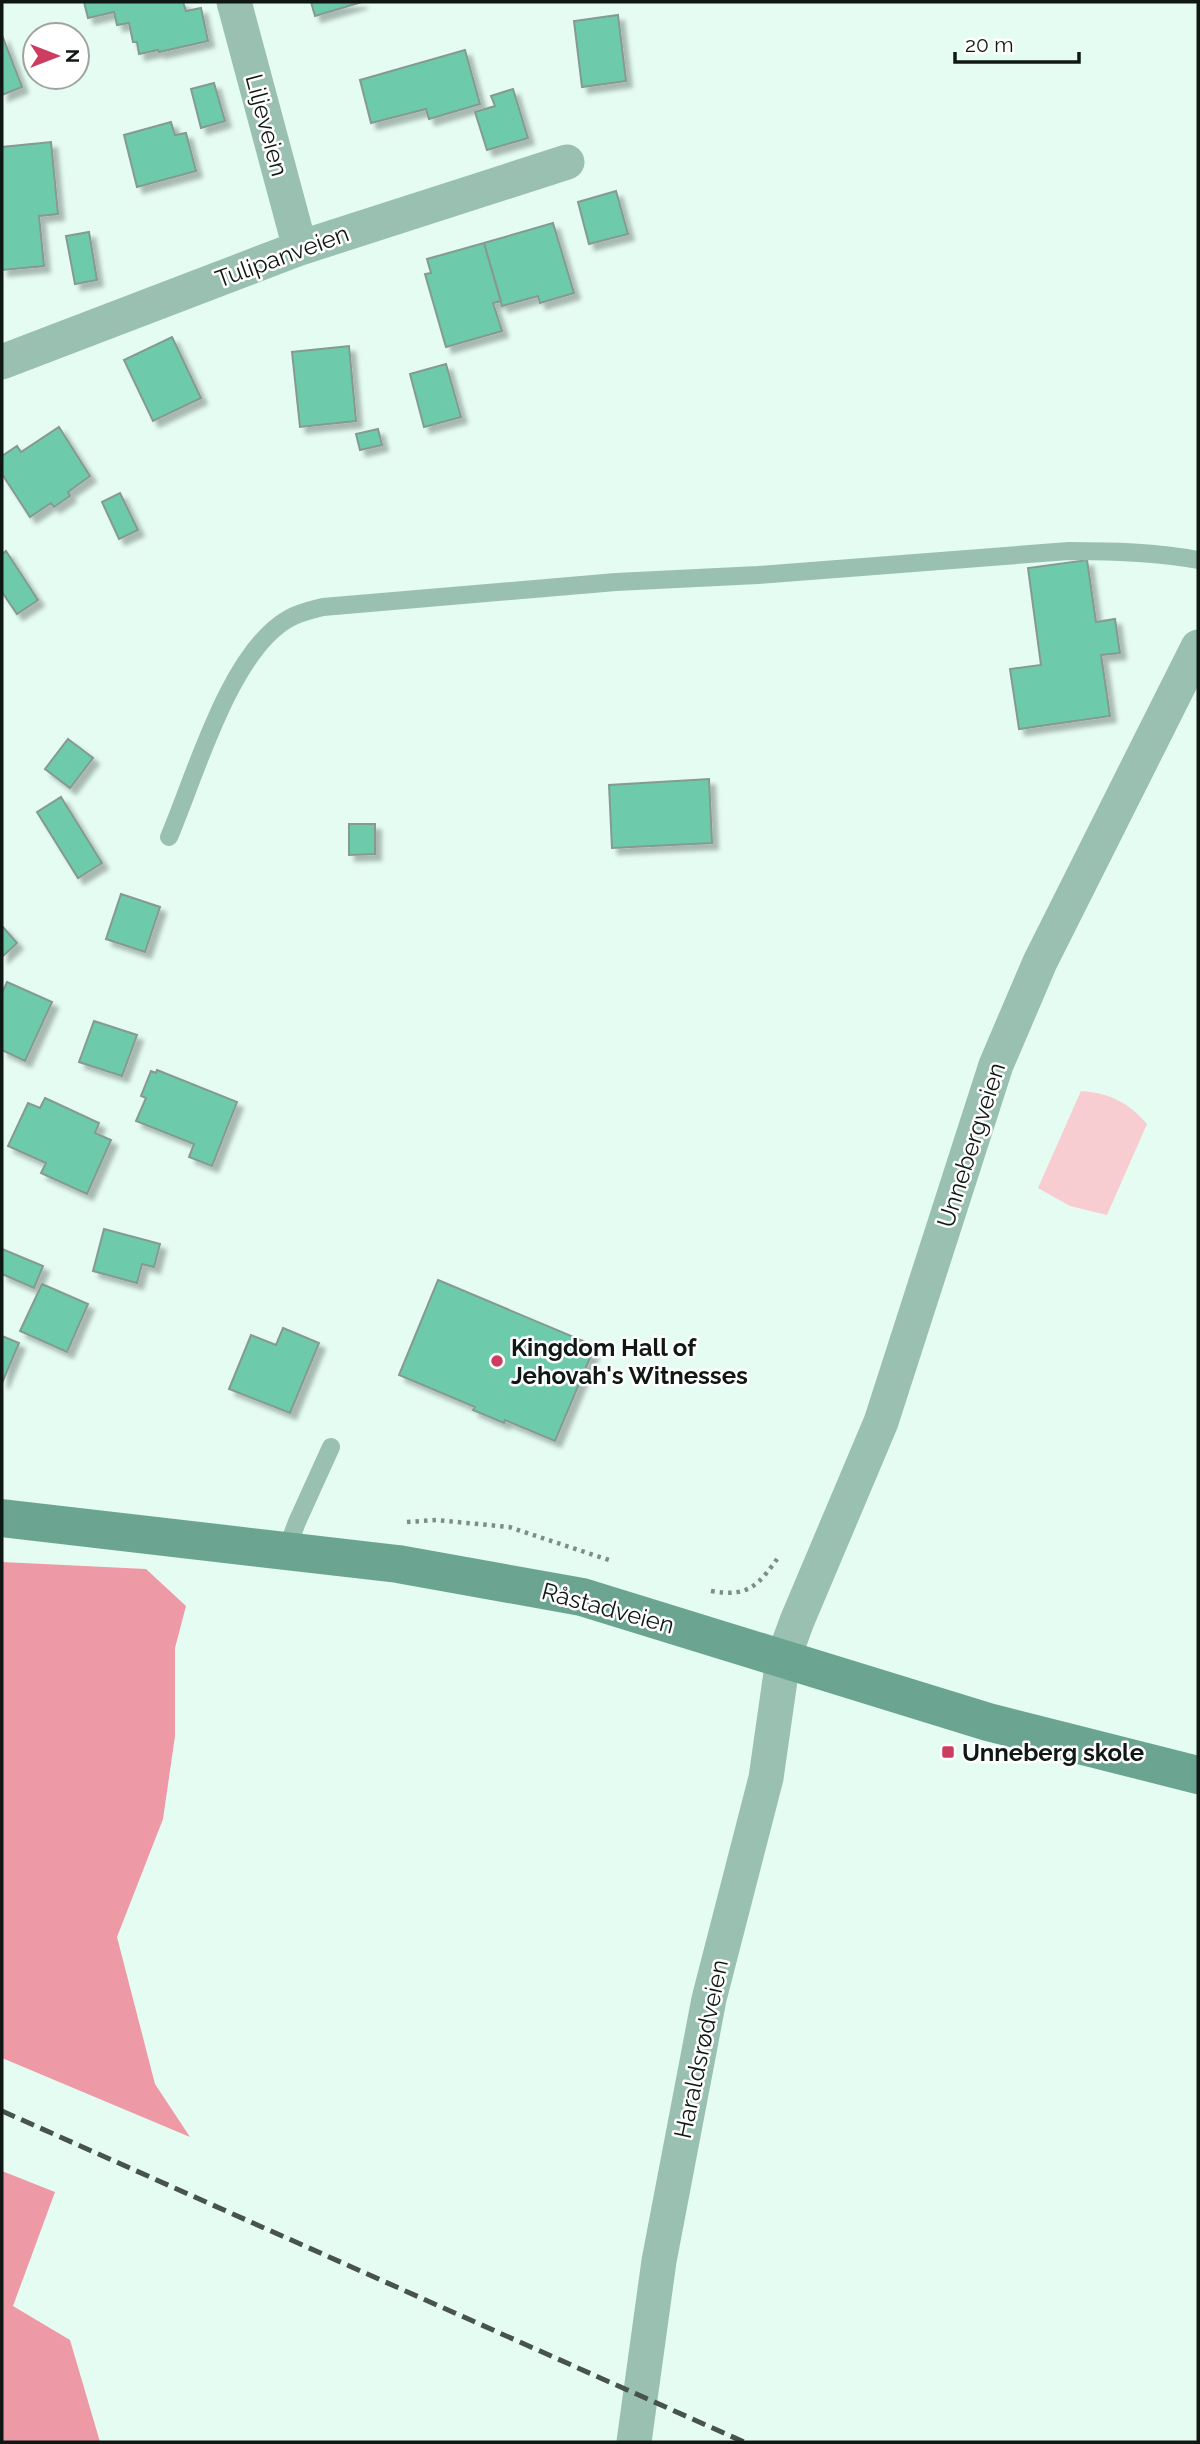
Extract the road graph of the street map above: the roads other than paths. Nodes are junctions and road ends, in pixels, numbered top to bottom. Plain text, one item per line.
1 (234, 2) edge
2 (567, 162) dead end
3 (300, 248) junction
4 (2, 362) edge
5 (1198, 561) edge
6 (1198, 648) edge
7 (169, 837) dead end
8 (331, 1447) dead end
9 (2, 1518) edge
10 (286, 1551) junction
11 (783, 1659) junction
12 (1198, 1775) edge
13 (634, 2442) edge

1 - 3 street, Liljeveien
2 - 3 street, Tulipanveien
3 - 4 street, Tulipanveien
5 - 7 lane
6 - 11 street, Unnebergveien
8 - 10 lane
9 - 10 main road, Råstadveien
10 - 11 main road, Råstadveien
11 - 12 main road, Råstadveien
11 - 13 street, Haraldsrødveien

